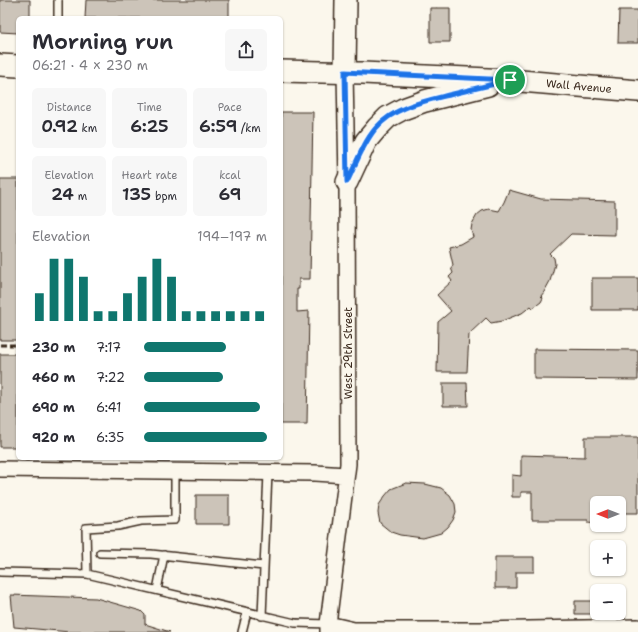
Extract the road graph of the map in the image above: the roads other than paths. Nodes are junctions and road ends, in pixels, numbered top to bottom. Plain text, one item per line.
1 (58, 0) edge
2 (346, 0) edge
3 (58, 16) edge
4 (0, 66) edge
5 (16, 66) edge
6 (283, 70) edge
7 (345, 72) junction
8 (510, 80) junction
9 (638, 91) edge
10 (347, 182) junction
11 (0, 469) edge
12 (175, 471) junction
13 (268, 473) junction
14 (346, 475) junction
15 (100, 553) dead end
16 (164, 555) junction
17 (264, 566) junction
18 (0, 572) edge
19 (88, 574) junction
20 (157, 590) junction
21 (247, 612) junction
22 (262, 616) junction
23 (638, 626) edge
24 (328, 628) edge
25 (242, 632) edge

1 - 3 lane
2 - 7 main road
4 - 5 main road
6 - 7 main road, Wall Avenue
7 - 8 main road, Wall Avenue
7 - 10 street, West 29th Street
8 - 9 main road, Wall Avenue
8 - 10 main road
10 - 14 street, West 29th Street
11 - 12 street
12 - 13 street
12 - 19 lane
13 - 14 street
13 - 17 lane
14 - 24 street, West 29th Street
15 - 16 lane
16 - 17 lane
16 - 20 lane
17 - 22 lane
18 - 19 lane
19 - 20 lane
20 - 21 lane
21 - 22 lane
21 - 25 lane
22 - 24 lane
23 - 24 street

